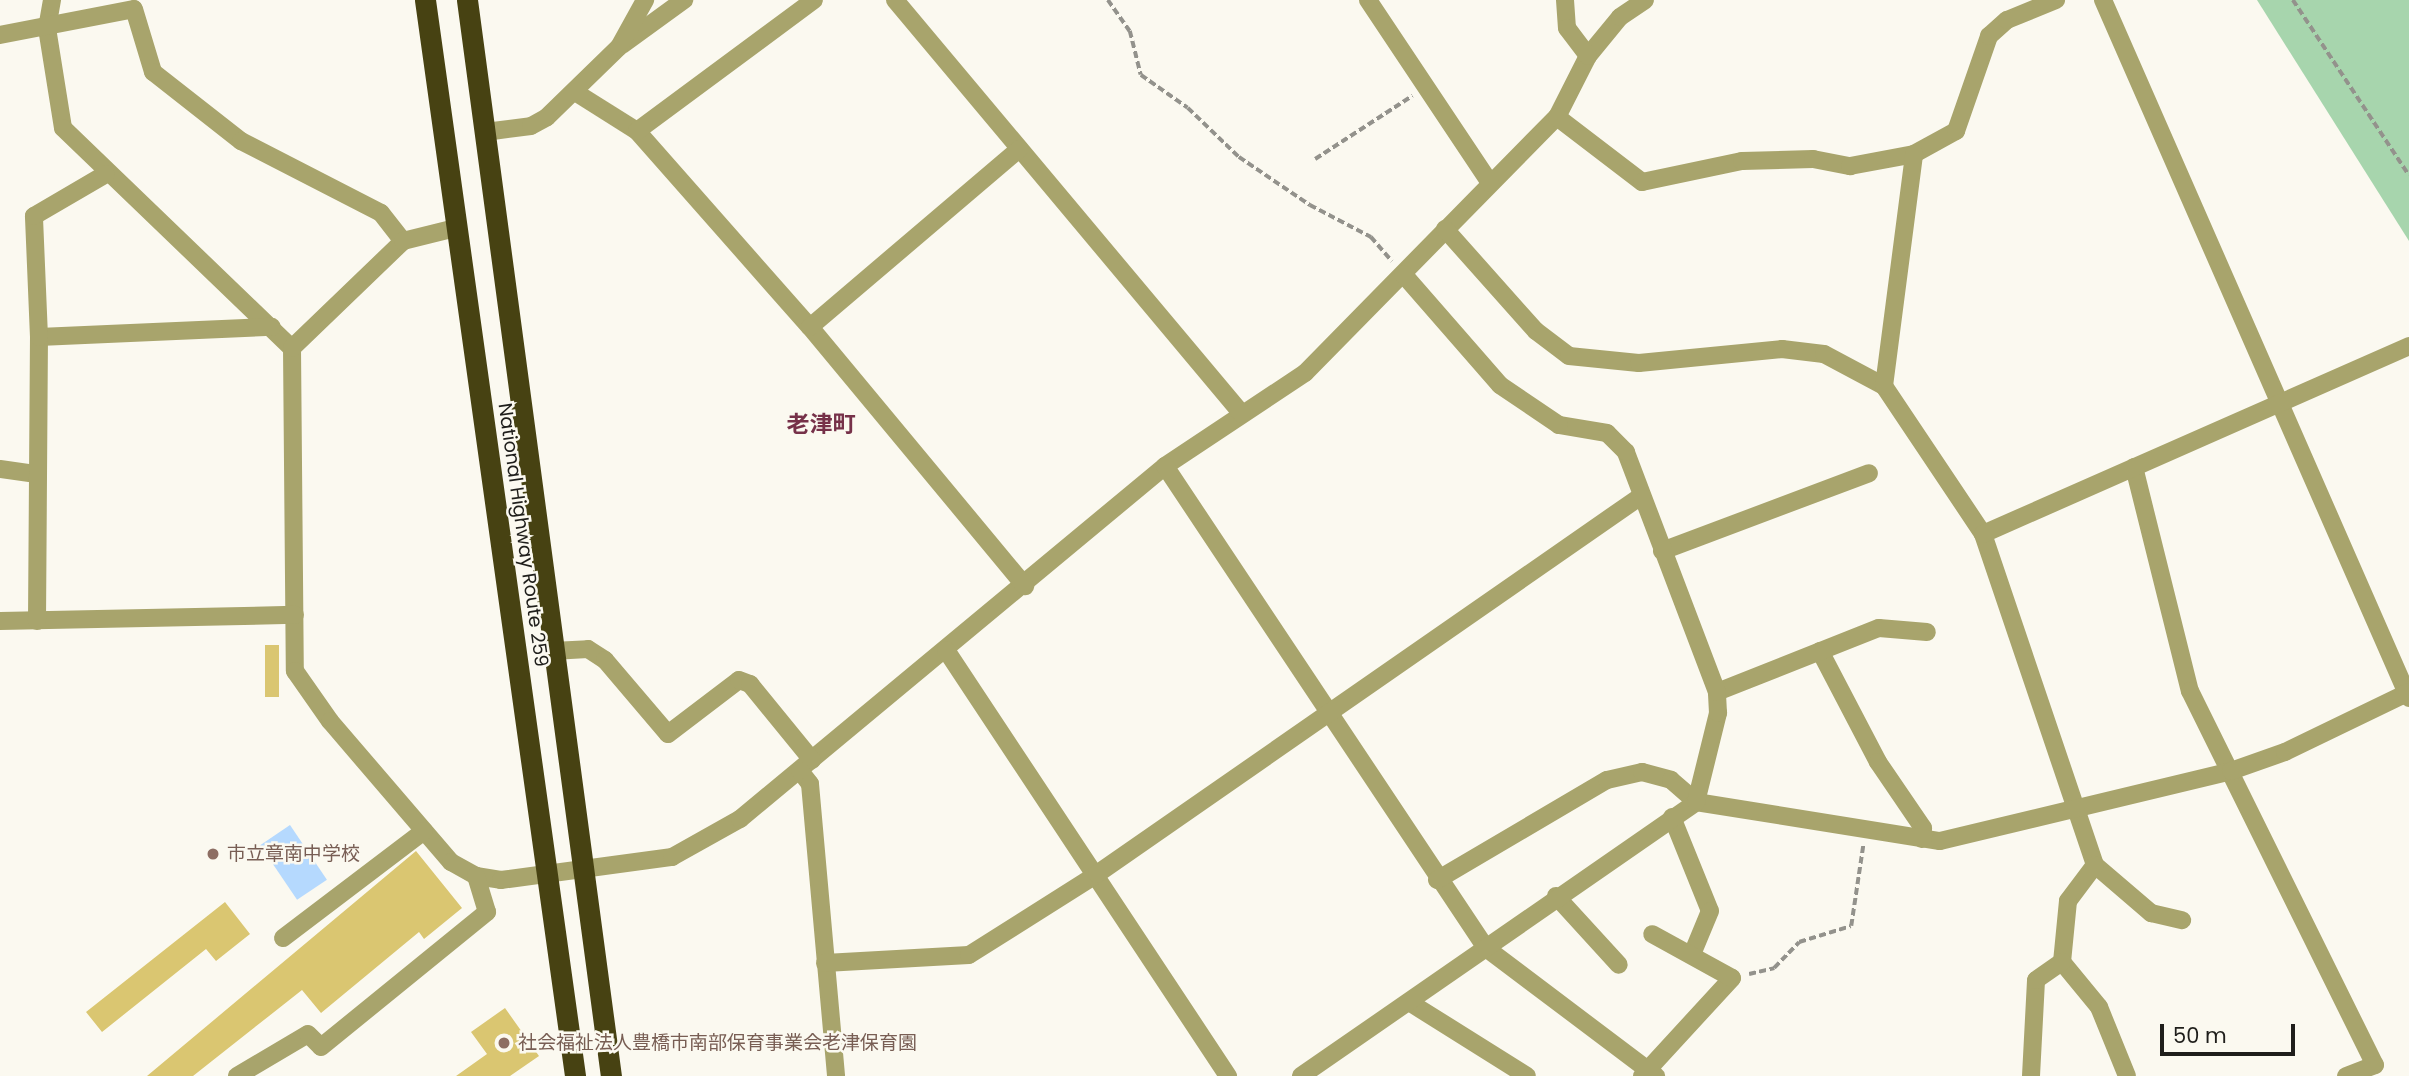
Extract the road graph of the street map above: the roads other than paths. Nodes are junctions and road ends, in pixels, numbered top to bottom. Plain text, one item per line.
1 (52, 0) edge
2 (425, 0) edge
3 (467, 0) edge
4 (645, 0) edge
5 (684, 0) edge
6 (814, 0) edge
7 (895, 0) edge
8 (1368, 0) edge
9 (1565, 0) edge
10 (1644, 0) edge
11 (2056, 0) edge
12 (2103, 0) edge
13 (47, 28) junction
14 (0, 35) edge
15 (619, 47) junction
16 (1588, 56) junction
17 (575, 92) junction
18 (1557, 117) junction
19 (637, 131) junction
20 (485, 132) junction
21 (1020, 149) junction
22 (1914, 154) junction
23 (106, 174) junction
24 (1490, 183) junction
25 (455, 229) junction
26 (1445, 229) junction
27 (403, 241) junction
28 (1404, 274) junction
29 (272, 327) junction
30 (810, 327) junction
31 (39, 337) junction
32 (2409, 346) edge
33 (292, 348) junction
34 (1884, 386) junction
35 (2278, 405) junction
36 (1242, 414) junction
37 (1165, 467) junction
38 (2134, 467) junction
39 (0, 469) edge
40 (1869, 473) dead end
41 (37, 474) junction
42 (1641, 496) junction
43 (1983, 534) junction
44 (1662, 551) junction
45 (1025, 586) junction
46 (295, 615) junction
47 (0, 621) edge
48 (37, 621) junction
49 (1927, 632) dead end
50 (946, 650) junction
51 (552, 651) junction
52 (1821, 651) junction
53 (1717, 692) junction
54 (2408, 695) edge
55 (1327, 713) junction
56 (806, 765) junction
57 (2231, 771) junction
58 (1696, 802) junction
59 (2076, 812) junction
60 (1672, 817) junction
61 (424, 831) junction
62 (1922, 839) junction
63 (2095, 866) junction
64 (585, 869) junction
65 (548, 874) junction
66 (1097, 874) junction
67 (476, 876) junction
68 (1437, 880) junction
69 (1556, 896) junction
70 (2182, 920) dead end
71 (1652, 934) dead end
72 (283, 938) dead end
73 (1486, 948) junction
74 (1693, 952) junction
75 (2062, 962) junction
76 (825, 963) junction
77 (1619, 965) dead end
78 (1409, 1002) junction
79 (1648, 1073) edge
80 (237, 1076) edge
81 (575, 1076) edge
82 (611, 1076) edge
83 (836, 1076) edge
84 (1228, 1076) edge
85 (1301, 1076) edge
86 (1527, 1076) edge
87 (2031, 1076) edge
88 (2127, 1076) edge
89 (2346, 1076) edge

1 - 13 street
2 - 25 highway, National Highway Route 259
3 - 20 highway, National Highway Route 259
4 - 15 street
5 - 15 street
6 - 19 street
7 - 21 street
8 - 24 street
9 - 16 street
10 - 16 street
11 - 22 street
12 - 35 street
13 - 14 street
13 - 23 street
13 - 27 street
15 - 17 street
16 - 18 street
17 - 19 street
17 - 20 street
18 - 22 street
18 - 24 street
19 - 30 street
20 - 51 highway, National Highway Route 259
21 - 30 street
21 - 36 street
22 - 34 street
23 - 29 street
23 - 31 street
24 - 26 street
25 - 27 street
25 - 65 highway, National Highway Route 259
26 - 28 street
26 - 34 street
27 - 33 street
28 - 36 street
28 - 42 street
29 - 31 street
29 - 33 street
30 - 45 street
31 - 41 street
32 - 35 street
33 - 46 street
34 - 43 street
35 - 38 street
35 - 54 street
36 - 37 street
37 - 45 street
37 - 55 street
38 - 43 street
38 - 57 street
39 - 41 street
40 - 44 street
41 - 48 street
42 - 44 street
42 - 55 street
43 - 59 street
44 - 53 street
45 - 50 street
46 - 48 street
46 - 61 street
47 - 48 street
49 - 52 street
50 - 56 street
50 - 66 street
51 - 56 street
51 - 64 highway, National Highway Route 259
52 - 53 street
52 - 62 street
53 - 58 street
54 - 57 street
55 - 66 street
55 - 68 street
56 - 64 street
56 - 76 street
57 - 59 street
57 - 89 street
58 - 60 street
58 - 62 street
58 - 68 street
59 - 62 street
59 - 63 street
60 - 69 street
60 - 74 street
61 - 67 street
61 - 72 street
63 - 70 street
63 - 75 street
64 - 65 street
64 - 82 highway, National Highway Route 259
65 - 67 street
65 - 81 highway, National Highway Route 259
66 - 76 street
66 - 84 street
67 - 80 street
68 - 73 street
69 - 73 street
69 - 77 street
71 - 74 street
73 - 78 street
73 - 79 street
74 - 79 street
75 - 87 street
75 - 88 street
76 - 83 street
78 - 85 street
78 - 86 street

